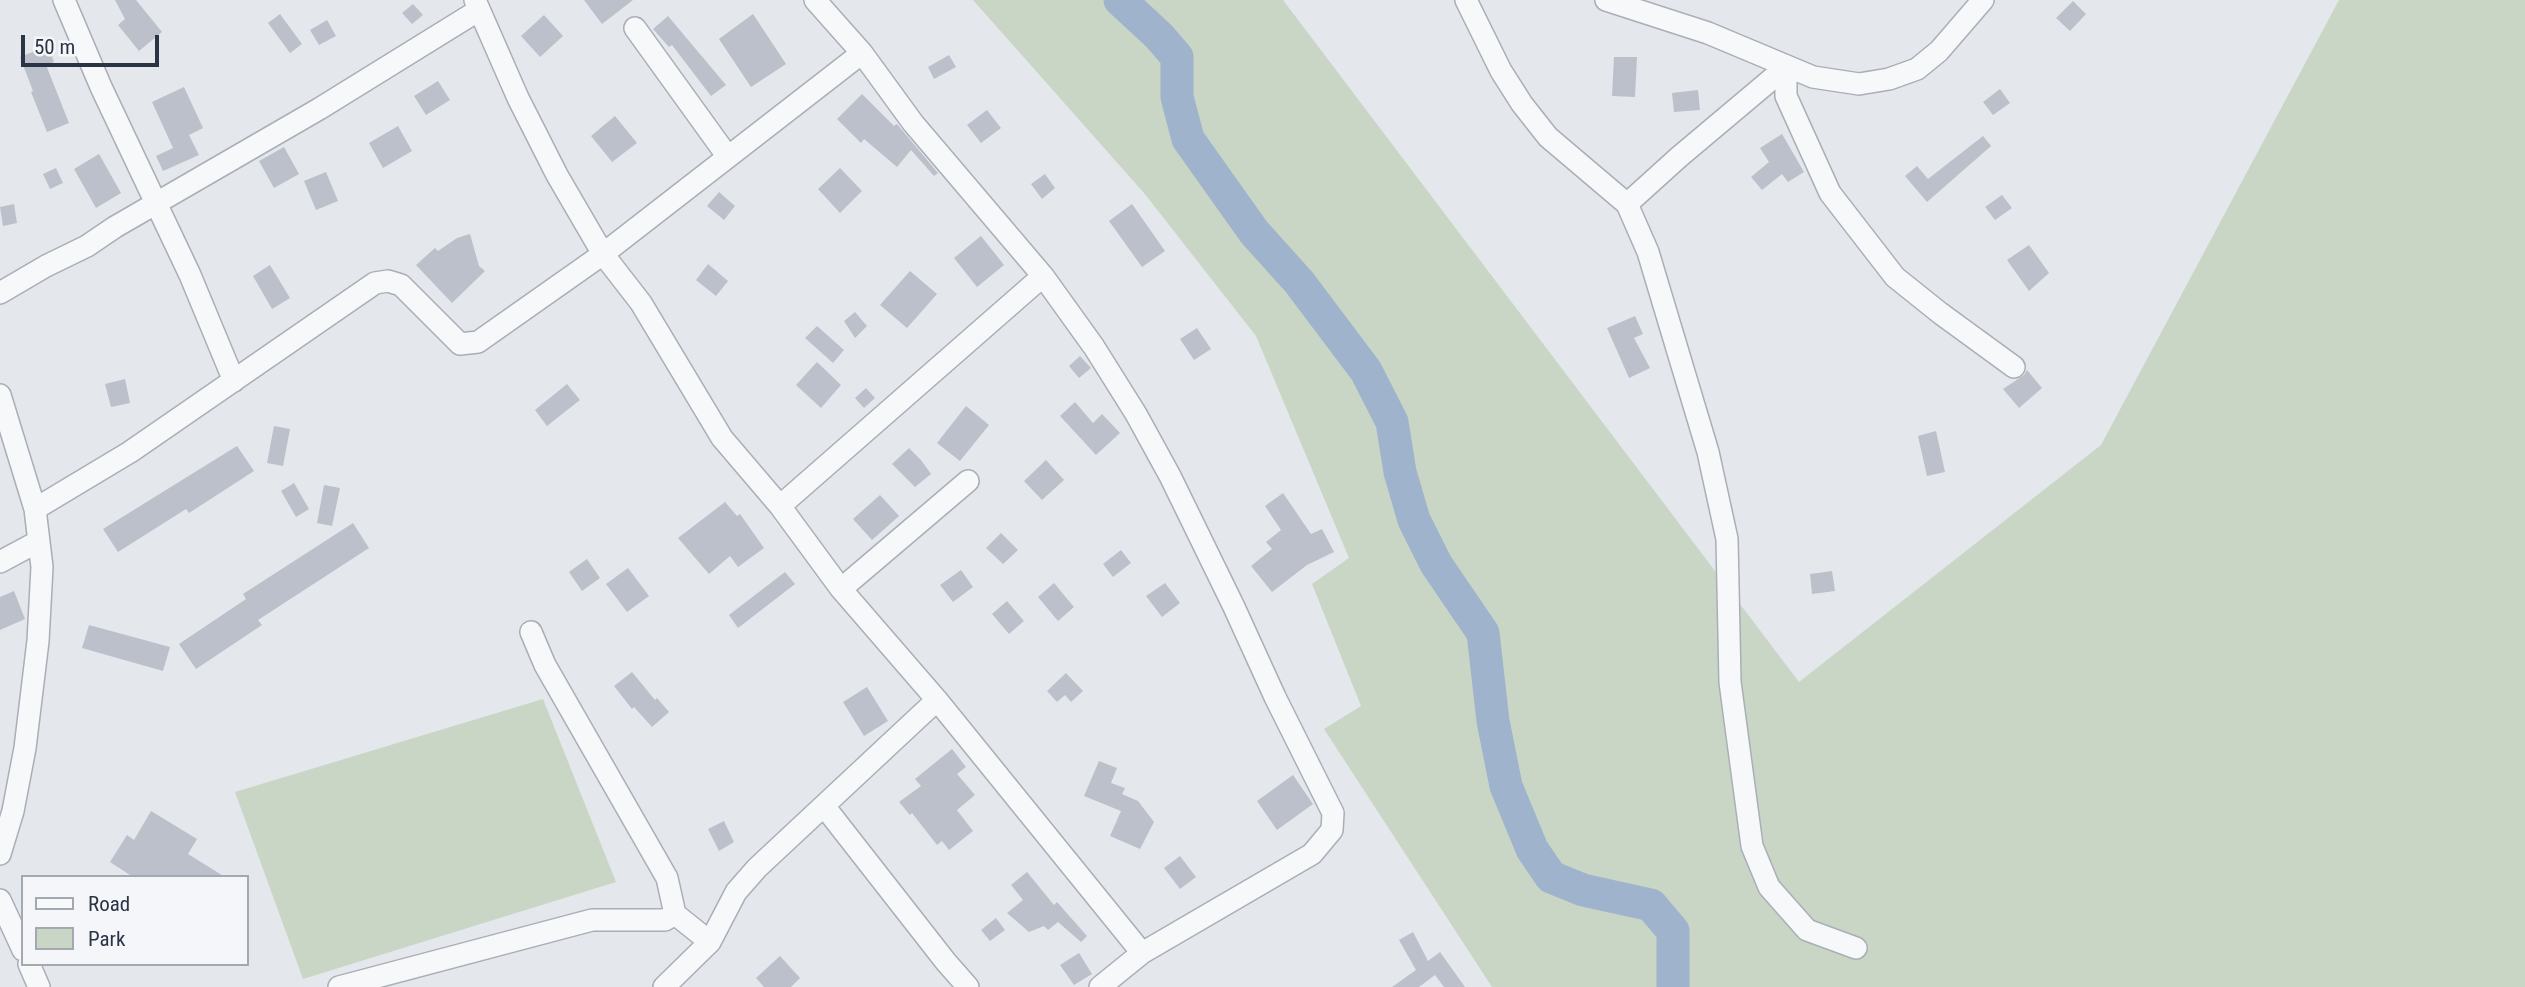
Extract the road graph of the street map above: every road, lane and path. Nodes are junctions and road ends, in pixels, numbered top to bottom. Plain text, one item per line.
1 (64, 0) edge
2 (816, 0) edge
3 (1466, 0) edge
4 (1606, 0) edge
5 (1983, 0) edge
6 (477, 5) edge
7 (635, 29) dead end
8 (862, 53) junction
9 (1786, 66) junction
10 (728, 157) junction
11 (157, 202) junction
12 (1627, 204) junction
13 (603, 254) junction
14 (1042, 276) junction
15 (0, 293) edge
16 (2014, 367) dead end
17 (234, 381) junction
18 (0, 395) edge
19 (968, 481) dead end
20 (780, 506) junction
21 (35, 509) junction
22 (39, 541) junction
23 (0, 562) edge
24 (841, 589) junction
25 (531, 632) dead end
26 (937, 700) junction
27 (824, 806) junction
28 (0, 854) edge
29 (0, 900) edge
30 (675, 914) junction
31 (710, 942) junction
32 (21, 946) edge
33 (1856, 948) dead end
34 (1142, 953) junction
35 (30, 966) edge
36 (676, 983) edge
37 (39, 987) edge
38 (339, 987) edge
39 (968, 987) edge
40 (1100, 987) edge

1 - 11 street
2 - 8 street
3 - 12 street
4 - 9 street
5 - 9 street
6 - 11 street
6 - 13 street
7 - 10 street
8 - 10 street
8 - 14 street
9 - 12 street
9 - 16 street
10 - 13 street
11 - 15 street
11 - 17 street
12 - 33 street
13 - 17 street
13 - 20 street
14 - 20 street
14 - 34 street
17 - 21 street
18 - 21 street
19 - 24 street
20 - 24 street
21 - 22 street
22 - 23 street
22 - 28 street
24 - 26 street
25 - 30 street
26 - 27 street
26 - 34 street
27 - 31 street
27 - 39 street
29 - 32 street
30 - 31 street
30 - 38 street
31 - 36 street
34 - 40 street
35 - 37 street

